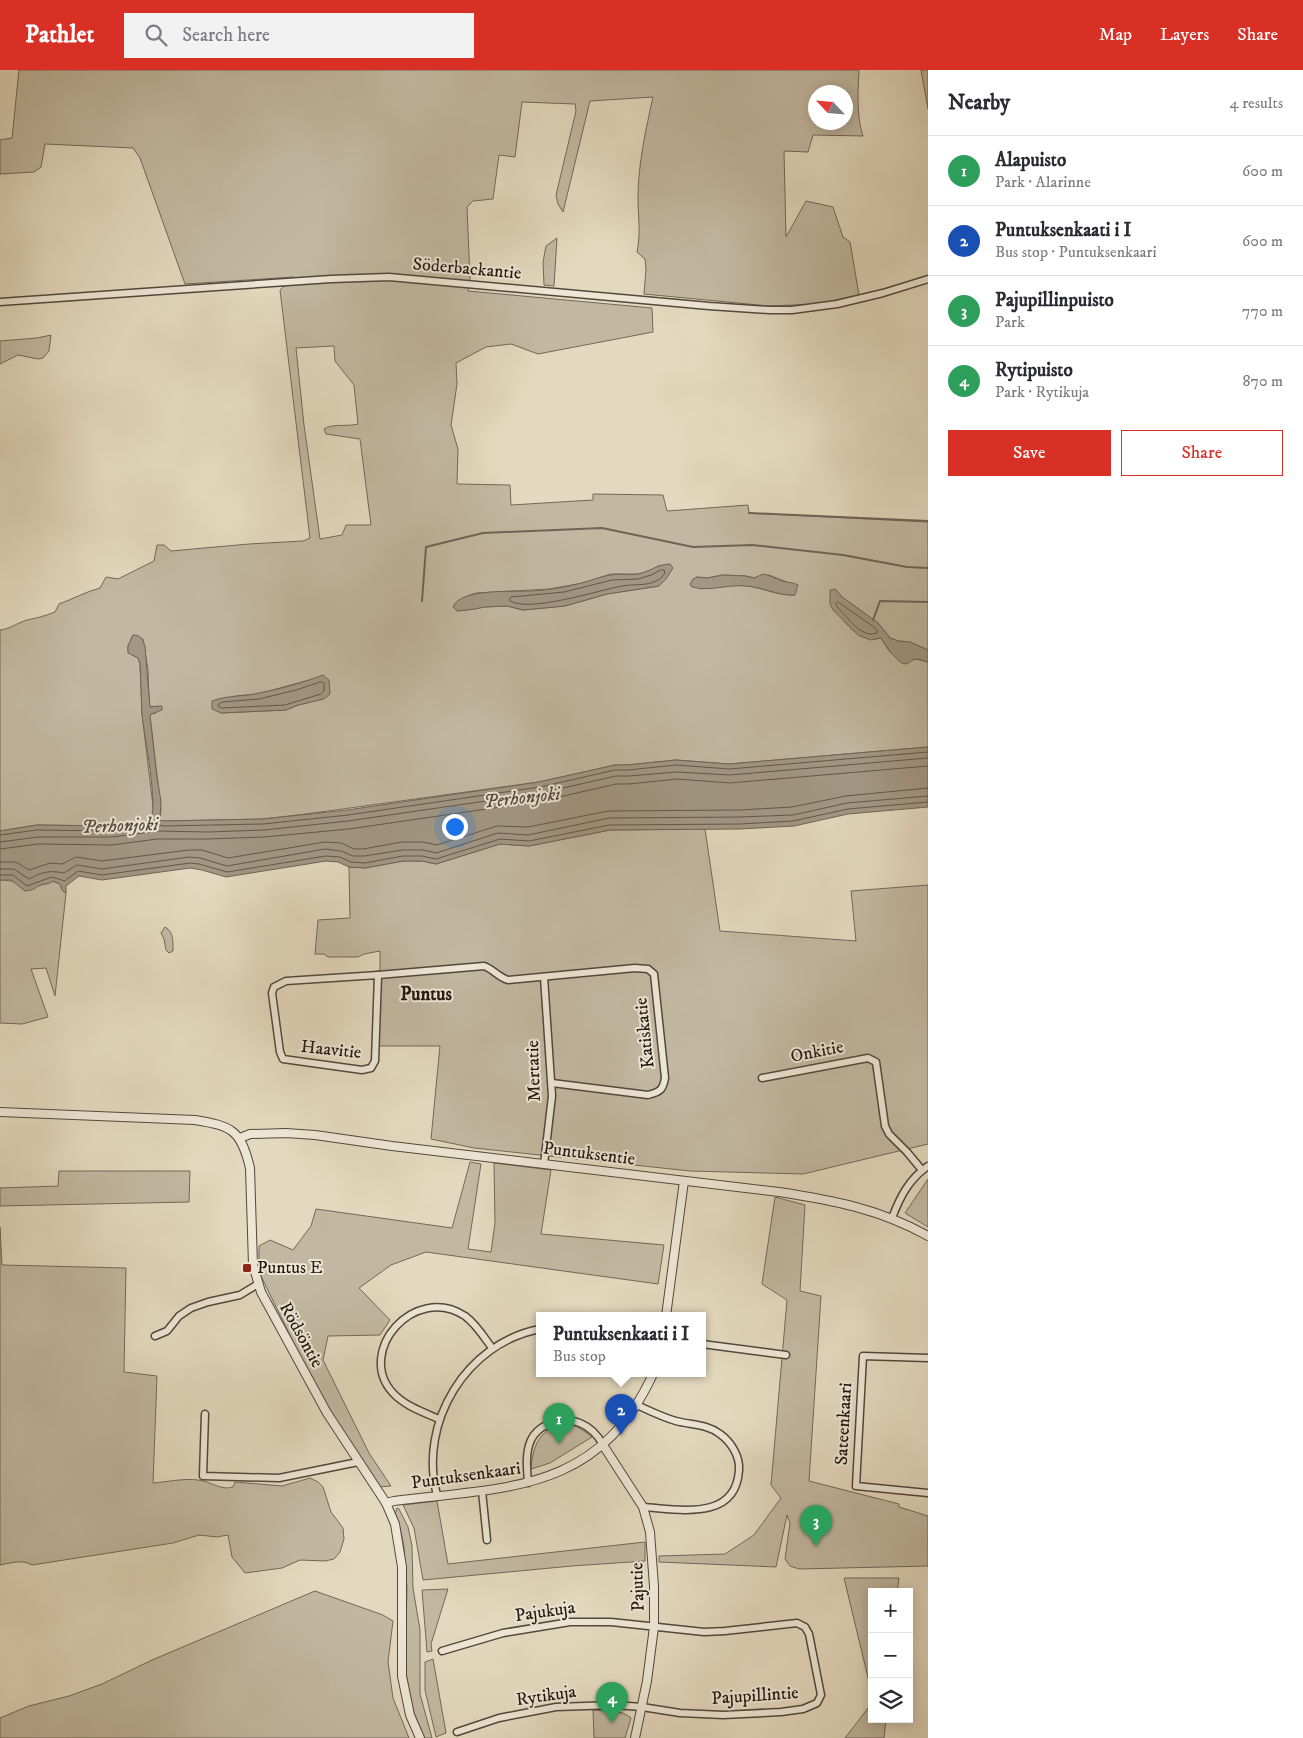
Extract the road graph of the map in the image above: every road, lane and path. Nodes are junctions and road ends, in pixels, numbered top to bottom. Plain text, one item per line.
1 (928, 279) edge
2 (0, 302) edge
3 (378, 975) junction
4 (544, 977) junction
5 (762, 1078) dead end
6 (552, 1083) junction
7 (0, 1112) edge
8 (240, 1138) junction
9 (544, 1164) junction
10 (925, 1168) edge
11 (684, 1181) junction
12 (892, 1218) junction
13 (928, 1236) edge
14 (258, 1284) junction
15 (667, 1312) edge
16 (536, 1330) edge
17 (155, 1336) dead end
18 (706, 1345) edge
19 (492, 1348) junction
20 (786, 1355) dead end
21 (928, 1358) edge
22 (651, 1377) edge
23 (637, 1405) junction
24 (206, 1414) dead end
25 (439, 1419) junction
26 (603, 1445) junction
27 (358, 1462) junction
28 (528, 1483) junction
29 (482, 1490) junction
30 (928, 1493) edge
31 (437, 1495) junction
32 (386, 1503) junction
33 (643, 1507) junction
34 (487, 1540) dead end
35 (654, 1627) junction
36 (442, 1651) dead end
37 (642, 1707) junction
38 (456, 1732) dead end
39 (420, 1738) edge
40 (635, 1738) edge

1 - 2 street, Söderbackantie
3 - 3 street, Haavitie
3 - 4 street, Haavitie
4 - 6 street, Mertatie
4 - 6 street, Katiskatie
5 - 10 street, Onkitie
6 - 9 street, Mertatie
7 - 8 street
8 - 9 street, Puntuksentie
8 - 14 street, Rödsöntie
9 - 11 street, Puntuksentie
10 - 12 street
11 - 12 street, Puntuksentie
11 - 15 street
12 - 13 street, Puntuksentie
14 - 17 street
14 - 27 street, Rödsöntie
16 - 19 street
18 - 20 street
19 - 25 street
19 - 25 street
21 - 30 street, Sateenkaari
22 - 23 street, Puntuksenkaari
23 - 26 street, Puntuksenkaari
23 - 33 street
24 - 27 street
25 - 31 street
26 - 28 street, Puntuksenkaari
26 - 28 street
26 - 33 street, Pajutie
27 - 32 street, Rödsöntie
28 - 29 street, Puntuksenkaari
29 - 31 street, Puntuksenkaari
29 - 34 street
31 - 32 street, Puntuksenkaari
32 - 39 street, Rödsöntie
33 - 35 street, Pajutie
35 - 36 street, Pajukuja
35 - 37 street, Pajutie
35 - 37 street, Pajupillintie
37 - 38 street, Rytikuja
37 - 40 street, Pajutie

